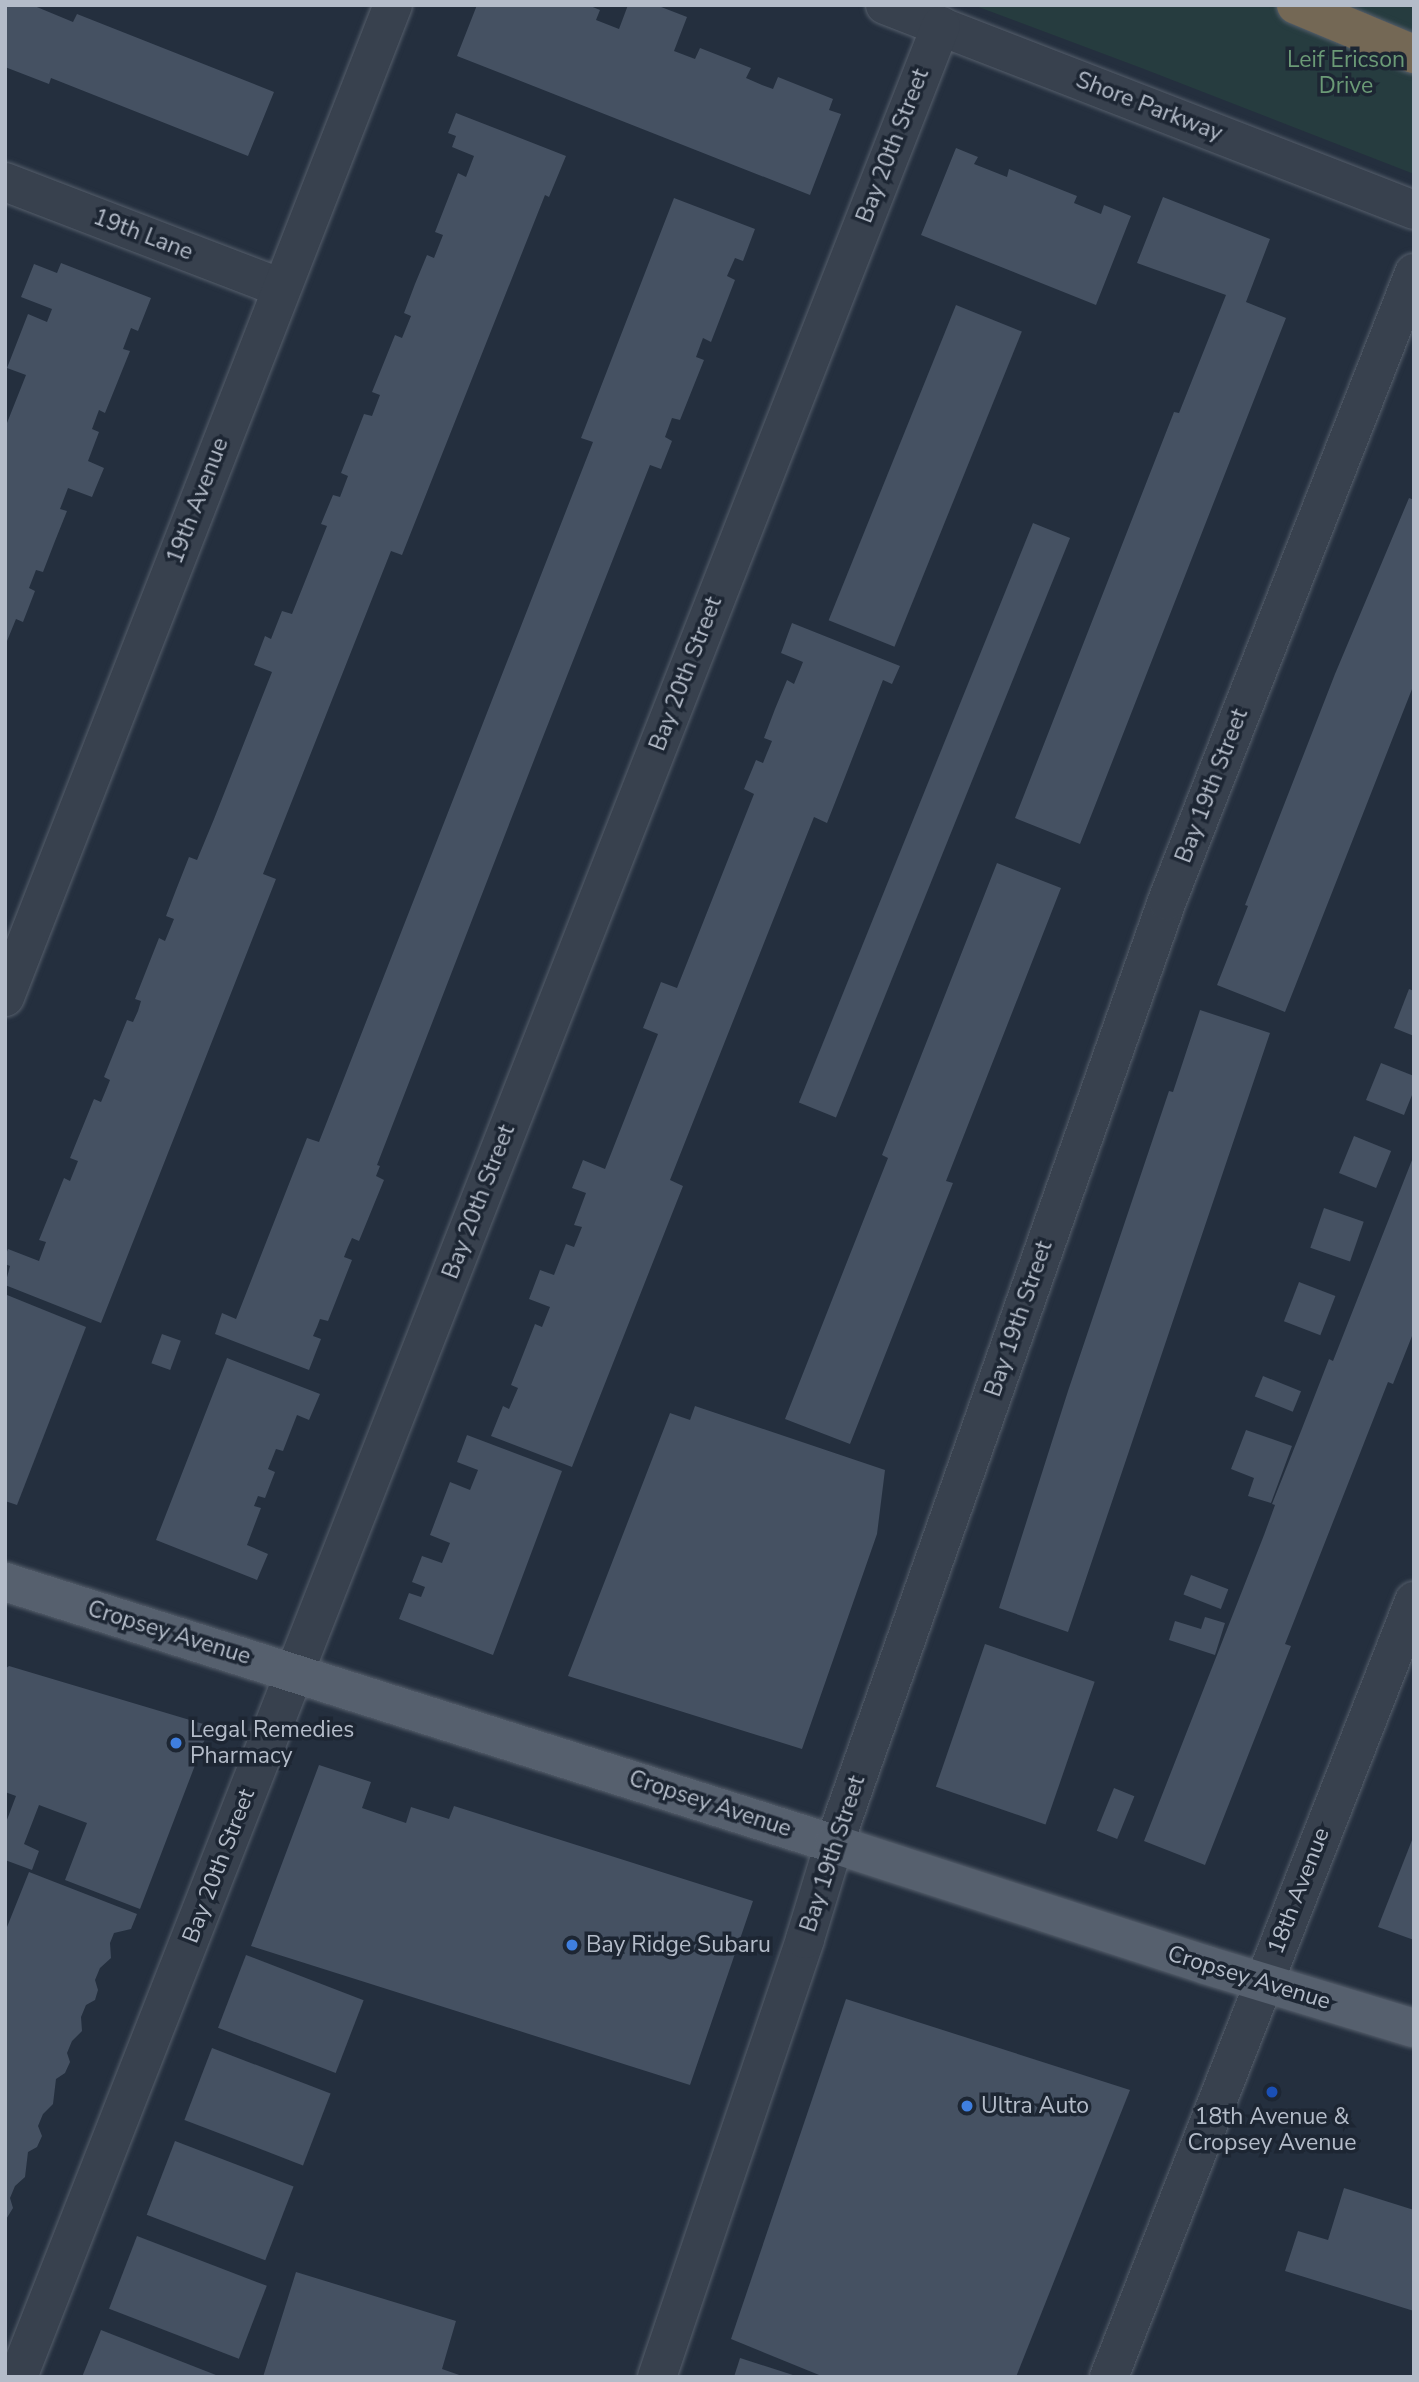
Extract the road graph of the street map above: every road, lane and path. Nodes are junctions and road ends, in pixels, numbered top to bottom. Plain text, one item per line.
1 (393, 5) edge
2 (885, 5) edge
3 (1296, 5) edge
4 (941, 26) junction
5 (1414, 54) edge
6 (5, 182) edge
7 (1414, 210) edge
8 (1414, 273) edge
9 (281, 288) junction
10 (5, 997) edge
11 (5, 1582) edge
12 (1414, 1601) edge
13 (295, 1672) junction
14 (834, 1843) junction
15 (1264, 1983) junction
16 (1414, 2028) edge
17 (18, 2377) edge
18 (657, 2377) edge
19 (1109, 2377) edge

1 - 9 street, 19th Avenue
2 - 4 street, Shore Parkway
3 - 5 highway
4 - 7 street, Shore Parkway
4 - 13 street, Bay 20th Street
6 - 9 street, 19th Lane
8 - 14 street, Bay 19th Street
9 - 10 street, 19th Avenue
11 - 13 main road, Cropsey Avenue
12 - 15 street, 18th Avenue
13 - 14 main road, Cropsey Avenue
13 - 17 street, Bay 20th Street
14 - 15 main road, Cropsey Avenue
14 - 18 street, Bay 19th Street
15 - 16 main road, Cropsey Avenue
15 - 19 street, 18th Avenue

